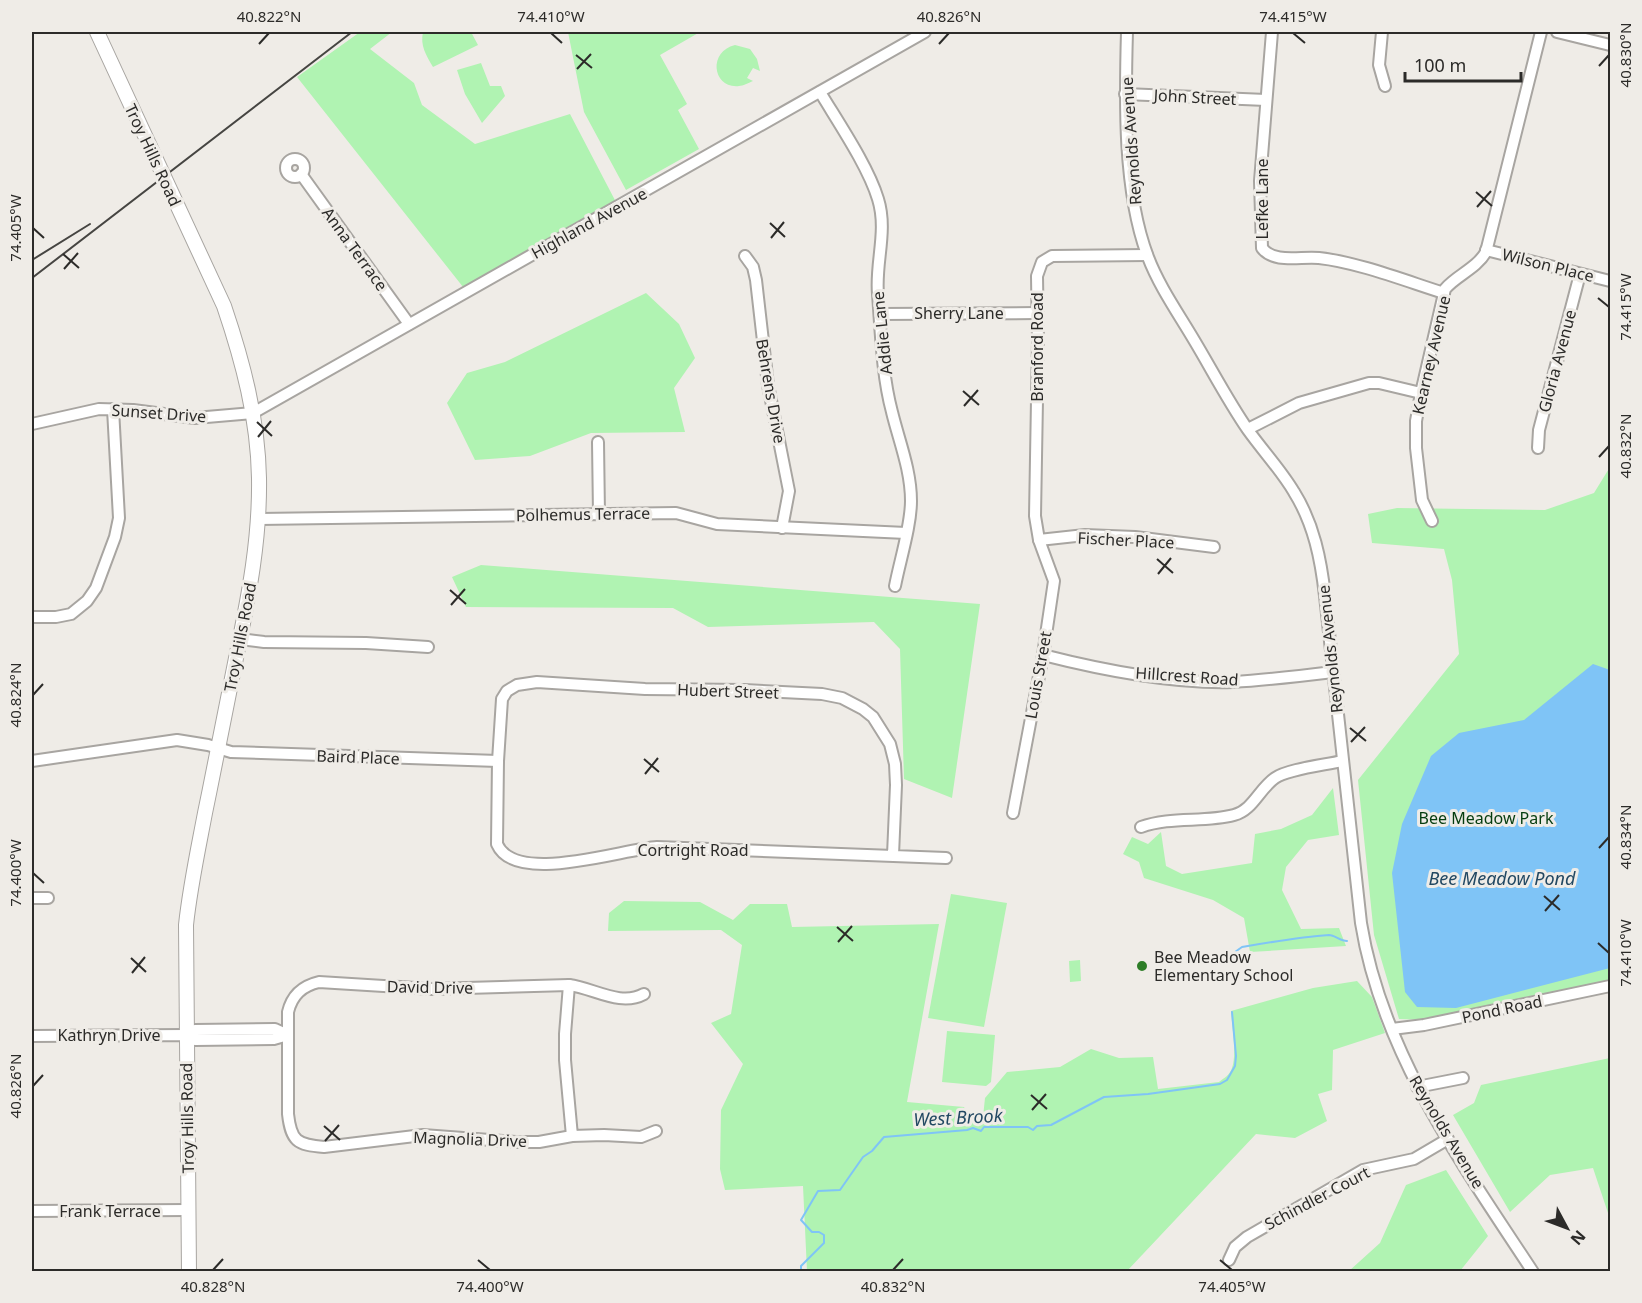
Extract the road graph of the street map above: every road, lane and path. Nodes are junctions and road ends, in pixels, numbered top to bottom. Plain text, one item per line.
1 (924, 32) edge
2 (1127, 32) edge
3 (1272, 32) edge
4 (1382, 32) edge
5 (1541, 32) edge
6 (1557, 32) edge
7 (97, 33) edge
8 (1611, 45) edge
9 (1385, 86) dead end
10 (820, 92) junction
11 (1125, 94) junction
12 (1266, 100) junction
13 (301, 174) dead end
14 (1486, 250) junction
15 (745, 255) dead end
16 (1147, 255) junction
17 (1580, 274) junction
18 (1611, 280) edge
19 (1444, 293) junction
20 (1038, 313) junction
21 (879, 314) junction
22 (409, 324) junction
23 (1421, 393) junction
24 (113, 409) junction
25 (253, 413) junction
26 (32, 424) edge
27 (1248, 429) junction
28 (598, 442) dead end
29 (1538, 448) dead end
30 (599, 514) junction
31 (259, 519) junction
32 (1432, 521) dead end
33 (782, 528) junction
34 (906, 533) junction
35 (1038, 540) junction
36 (1214, 548) dead end
37 (895, 586) dead end
38 (32, 616) edge
39 (240, 639) junction
40 (428, 647) dead end
41 (1043, 655) junction
42 (1333, 672) junction
43 (218, 748) junction
44 (32, 761) edge
45 (498, 761) junction
46 (1342, 761) junction
47 (1013, 813) dead end
48 (1141, 827) dead end
49 (893, 855) junction
50 (946, 858) dead end
51 (32, 898) edge
52 (48, 898) dead end
53 (569, 985) junction
54 (1611, 986) edge
55 (644, 994) dead end
56 (1392, 1029) junction
57 (32, 1035) edge
58 (186, 1035) junction
59 (288, 1035) junction
60 (288, 1072) joint
61 (1463, 1077) dead end
62 (1417, 1087) junction
63 (656, 1131) dead end
64 (572, 1136) junction
65 (1448, 1139) junction
66 (188, 1210) junction
67 (32, 1211) edge
68 (1229, 1260) dead end
69 (189, 1272) edge
70 (1533, 1272) edge

1 - 10 street, Highland Avenue
2 - 11 street, Reynolds Avenue
3 - 12 street, Lefke Lane
4 - 9 street
5 - 14 street, Kearney Avenue
6 - 8 street
7 - 25 main road, Troy Hills Road
10 - 21 street, Addie Lane
10 - 22 street, Highland Avenue
11 - 12 street, John Street
11 - 16 street, Reynolds Avenue
12 - 19 street, Lefke Lane
13 - 22 street, Anna Terrace
14 - 17 street, Wilson Place
14 - 19 street, Kearney Avenue
15 - 33 street, Behrens Drive
16 - 20 street, Branford Road
16 - 27 street, Reynolds Avenue
17 - 18 street, Wilson Place
17 - 29 street, Gloria Avenue
19 - 23 street, Kearney Avenue
20 - 21 street, Sherry Lane
20 - 35 street, Branford Road
21 - 34 street, Addie Lane
22 - 25 street, Highland Avenue
23 - 27 street
23 - 32 street, Kearney Avenue
24 - 25 street, Sunset Drive
24 - 26 street, Sunset Drive
24 - 38 street
25 - 31 main road, Troy Hills Road
27 - 42 street, Reynolds Avenue
28 - 30 street
30 - 31 street, Polhemus Terrace
30 - 33 street, Polhemus Terrace
31 - 39 main road, Troy Hills Road
33 - 34 street, Polhemus Terrace
34 - 37 street, Addie Lane
35 - 36 street, Fischer Place
35 - 41 street, Louis Street
39 - 40 street
39 - 43 main road, Troy Hills Road
41 - 42 street, Hillcrest Road
41 - 47 street, Louis Street
42 - 46 street, Reynolds Avenue
43 - 44 street, Baird Place
43 - 45 street, Baird Place
43 - 58 main road, Troy Hills Road
45 - 49 street, Cortright Road
45 - 49 street, Hubert Street
46 - 48 street
46 - 56 street, Reynolds Avenue
49 - 50 street, Cortright Road
51 - 52 street
53 - 55 street, David Drive
53 - 59 street, David Drive
53 - 64 street
54 - 56 street, Pond Road
56 - 62 street, Reynolds Avenue
57 - 58 street, Kathryn Drive
58 - 59 street
58 - 66 main road, Troy Hills Road
59 - 60 street, David Drive
60 - 64 street, Magnolia Drive
61 - 62 street
62 - 65 street, Reynolds Avenue
63 - 64 street, Magnolia Drive
65 - 68 street, Schindler Court
65 - 70 street, Reynolds Avenue
66 - 67 street, Frank Terrace
66 - 69 main road, Troy Hills Road

